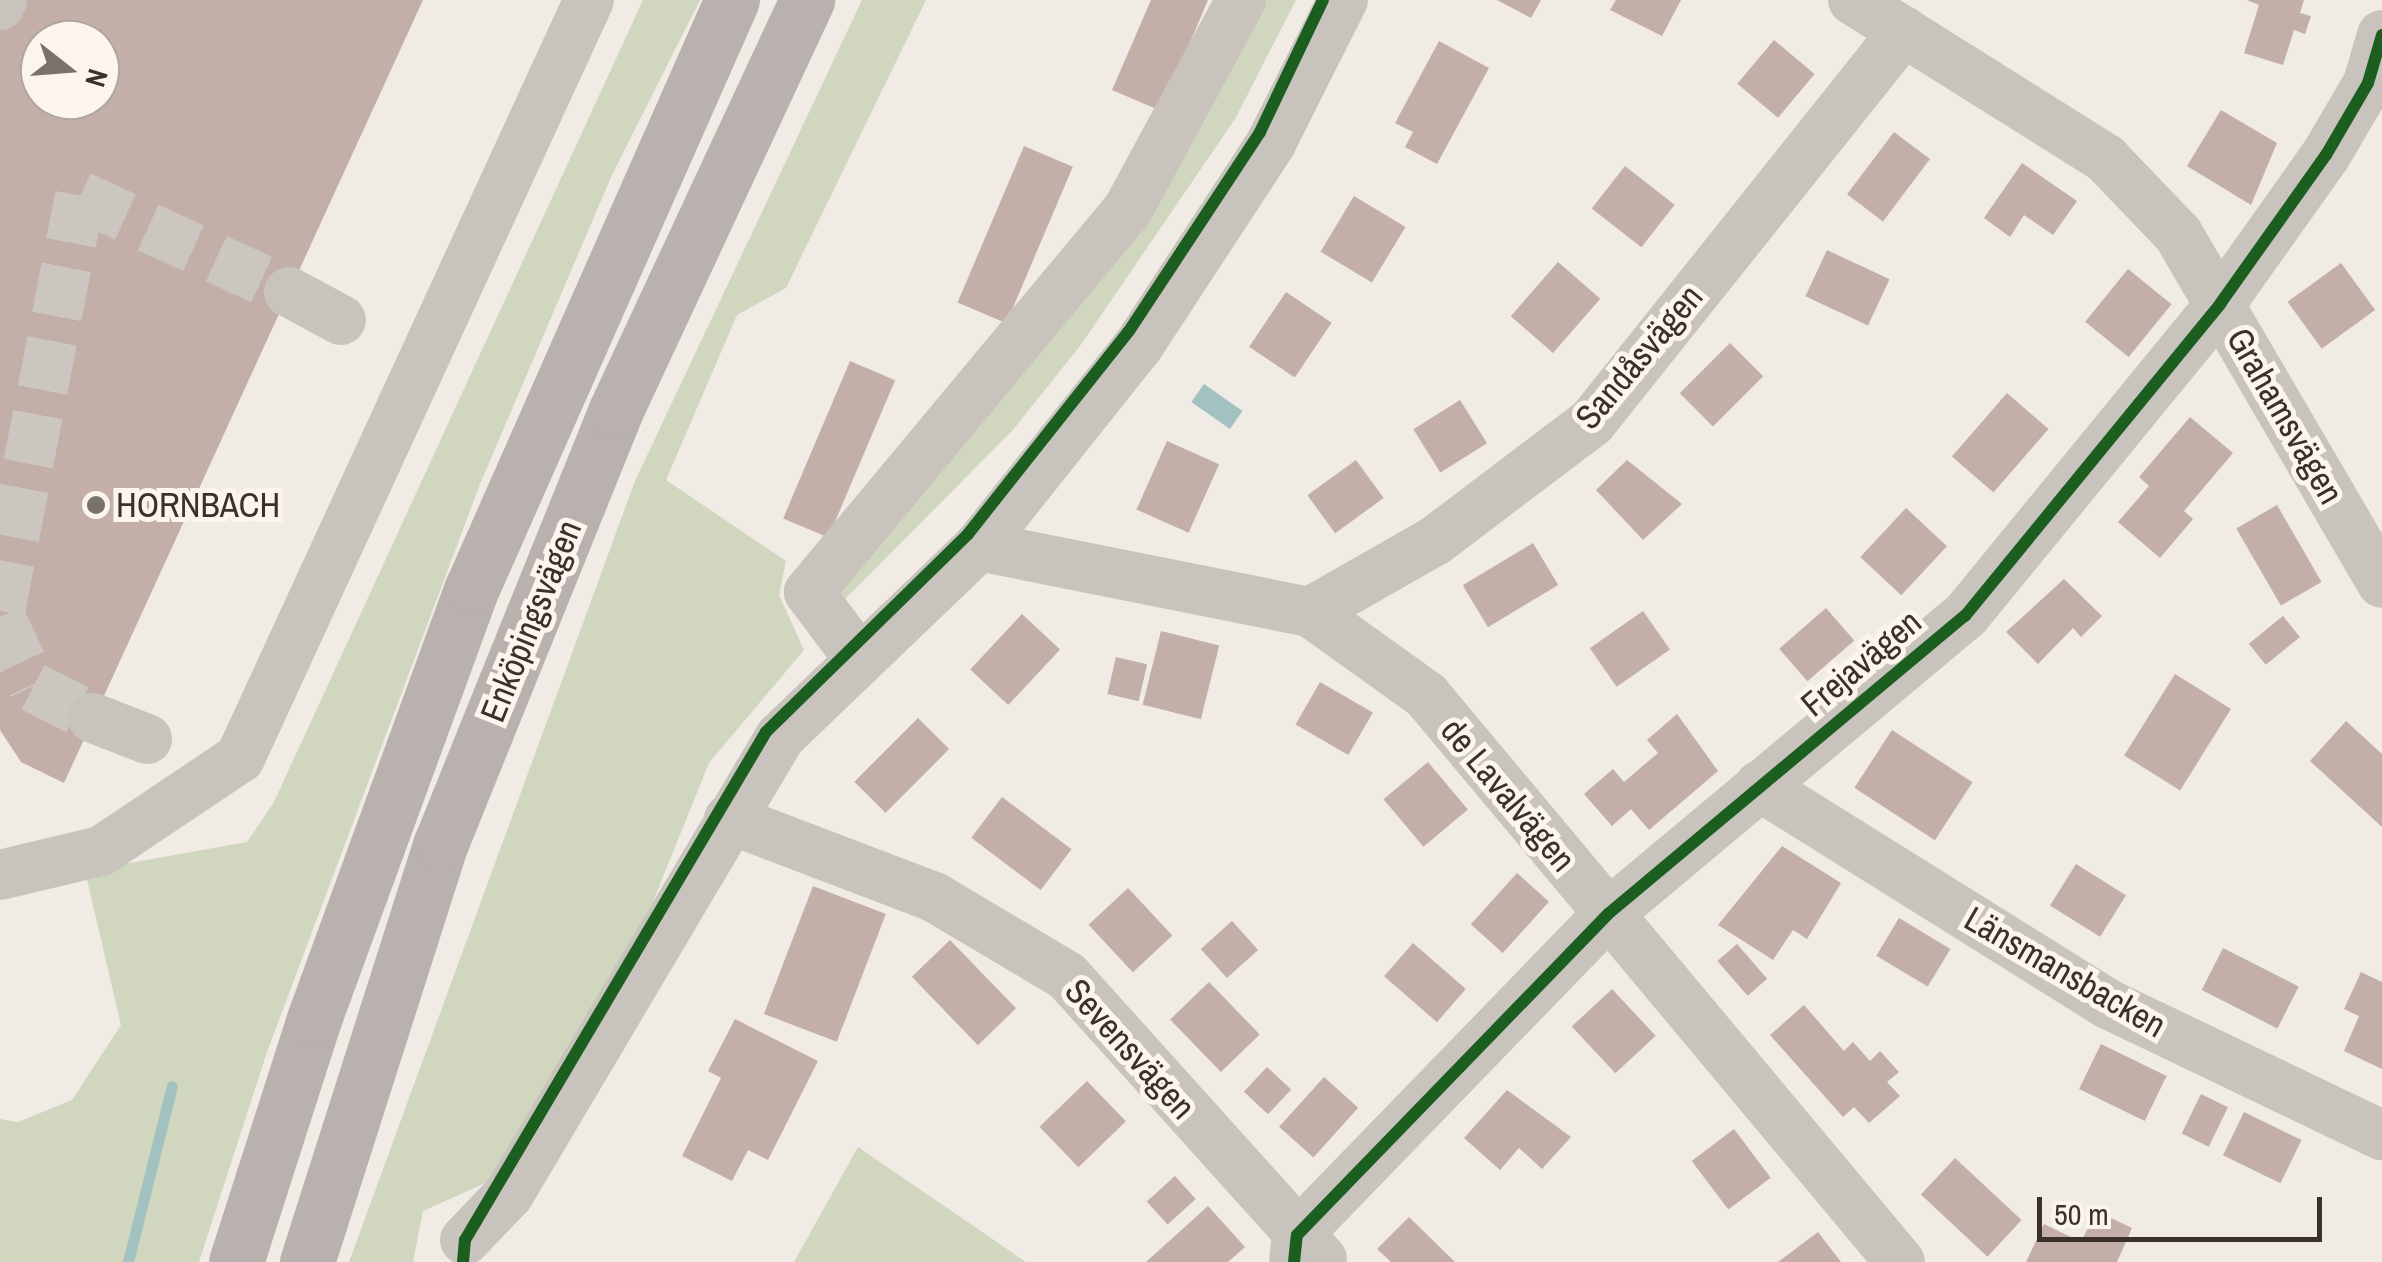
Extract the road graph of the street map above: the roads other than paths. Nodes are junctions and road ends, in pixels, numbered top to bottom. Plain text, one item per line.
1 (589, 0) edge
2 (732, 0) edge
3 (807, 0) edge
4 (1241, 0) edge
5 (1343, 0) edge
6 (1853, 0) edge
7 (1904, 32) junction
8 (2382, 35) edge
9 (289, 292) tunnel mouth
10 (2220, 304) junction
11 (341, 320) dead end
12 (979, 546) junction
13 (2382, 583) edge
14 (1310, 612) junction
15 (860, 660) junction
16 (94, 718) tunnel mouth
17 (147, 739) dead end
18 (1760, 786) junction
19 (729, 819) junction
20 (0, 875) edge
21 (1608, 914) junction
22 (2382, 1135) edge
23 (466, 1240) dead end
24 (1305, 1253) edge
25 (236, 1262) edge
26 (307, 1262) edge
27 (1900, 1262) edge

1 - 20 street
2 - 25 main road, Enköpingsvägen
3 - 26 main road, Enköpingsvägen
4 - 15 street
5 - 12 street
6 - 7 street, Grahamsvägen
7 - 10 street, Grahamsvägen
7 - 14 street, Sandåsvägen
8 - 10 street, Frejavägen
9 - 11 street
10 - 13 street, Grahamsvägen
10 - 18 street, Frejavägen
12 - 14 street, de Lavalvägen
12 - 15 street
14 - 21 street, de Lavalvägen
15 - 19 street
16 - 17 street
18 - 21 street, Frejavägen
18 - 22 street, Länsmansbacken
19 - 23 street
19 - 24 street, Sevensvägen
21 - 24 street, Frejavägen
21 - 27 street, de Lavalvägen

